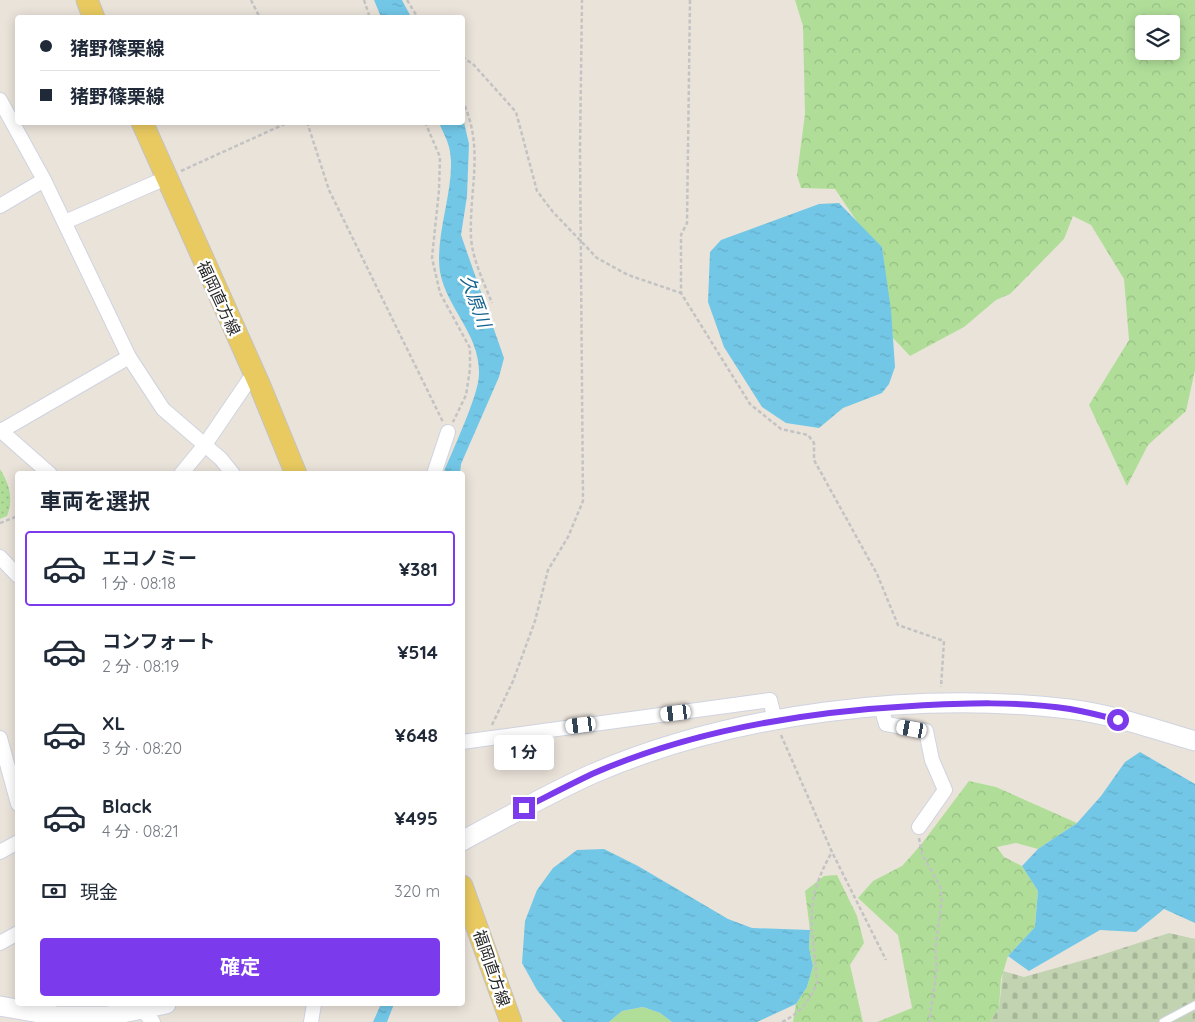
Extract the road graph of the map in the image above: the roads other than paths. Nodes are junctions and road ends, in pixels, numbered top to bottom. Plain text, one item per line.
1 (87, 0) edge
2 (93, 15) edge
3 (0, 100) edge
4 (143, 125) edge
5 (166, 178) junction
6 (44, 180) junction
7 (0, 206) edge
8 (65, 222) junction
9 (128, 356) junction
10 (255, 376) junction
11 (1, 430) edge
12 (448, 432) road end
13 (204, 446) junction
14 (47, 471) edge
15 (183, 471) edge
16 (231, 471) edge
17 (295, 471) edge
18 (435, 471) edge
19 (0, 557) edge
20 (15, 573) edge
21 (881, 707) junction
22 (775, 720) junction
23 (0, 738) edge
24 (1195, 741) edge
25 (465, 742) edge
26 (15, 793) edge
27 (919, 827) road end
28 (465, 839) edge
29 (15, 844) edge
30 (0, 852) edge
31 (465, 894) edge
32 (15, 935) edge
33 (0, 944) edge
34 (1195, 1005) edge
35 (0, 1006) edge
36 (160, 1006) edge
37 (314, 1006) edge
38 (144, 1012) edge
39 (311, 1022) edge
40 (510, 1022) edge
41 (1163, 1022) edge

1 - 2 main road
3 - 6 street
4 - 5 main road, 福岡直方線
5 - 8 street
5 - 10 main road, 福岡直方線
6 - 7 street
6 - 8 street
8 - 9 street
9 - 11 street
9 - 13 street
10 - 13 street
10 - 17 main road, 福岡直方線
11 - 14 street
12 - 18 street
13 - 15 street
13 - 16 street
19 - 20 street
21 - 22 main road
21 - 24 main road
21 - 27 street
22 - 25 street
22 - 28 main road
23 - 26 street
29 - 30 street
31 - 40 main road, 福岡直方線
32 - 33 street
34 - 41 lane
35 - 38 main road
36 - 38 main road
37 - 39 street

